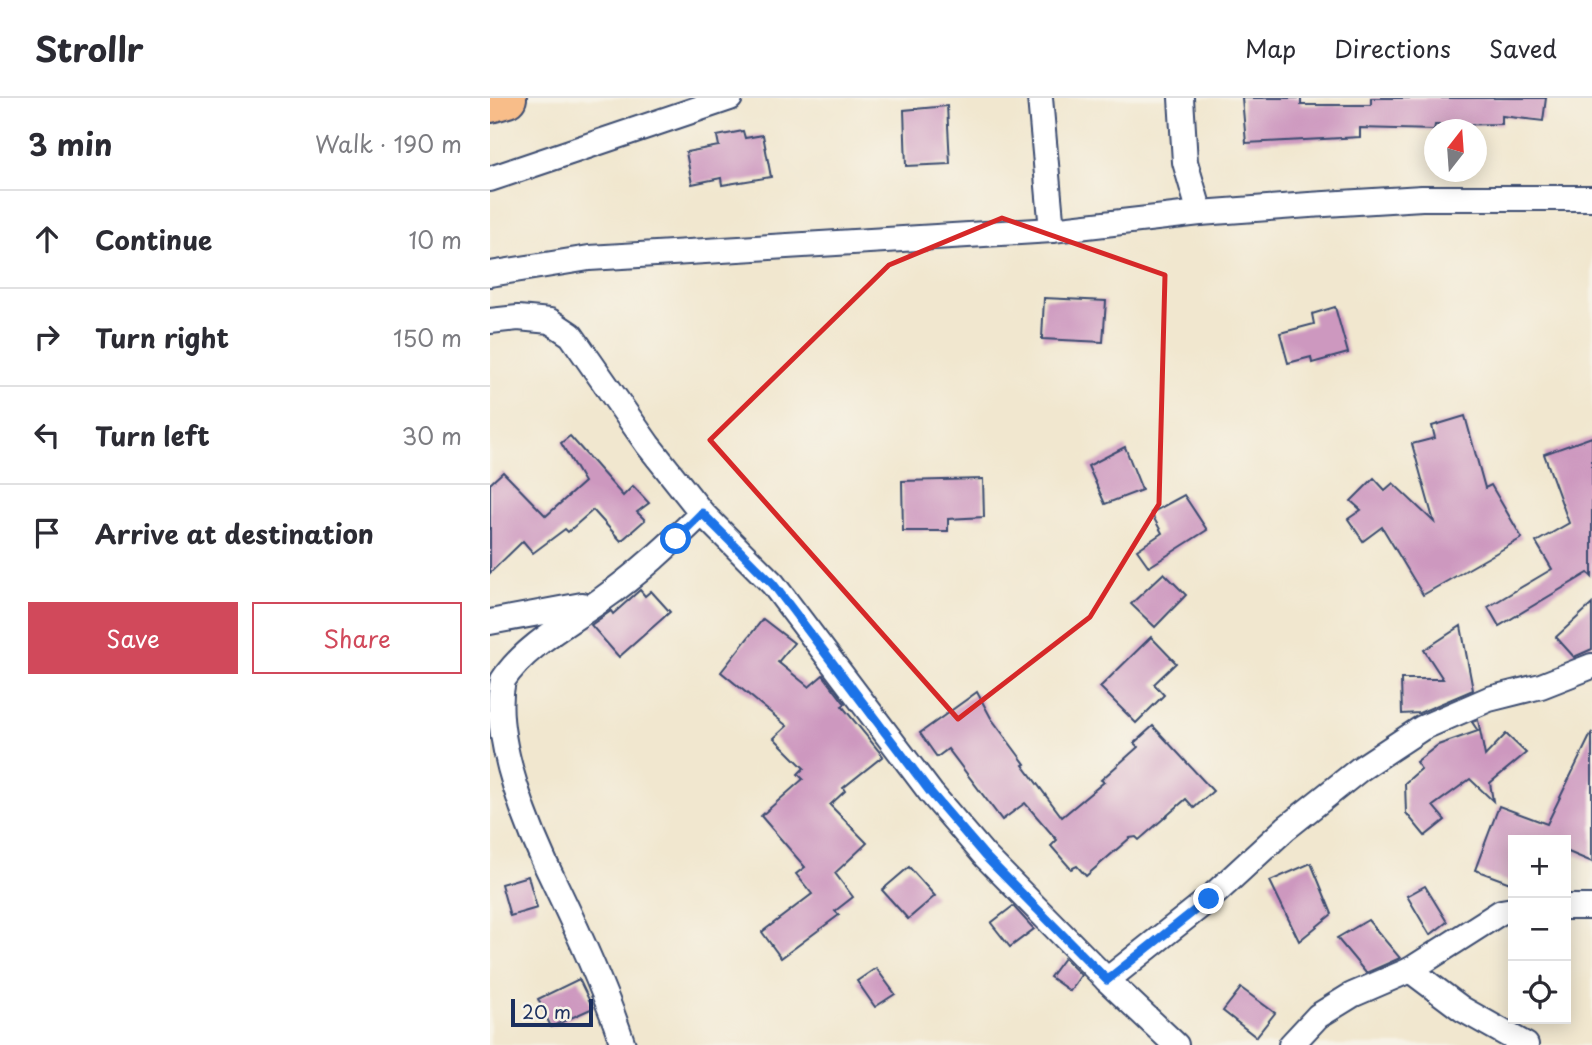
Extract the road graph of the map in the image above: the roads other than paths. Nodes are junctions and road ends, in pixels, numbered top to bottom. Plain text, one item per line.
1 (507, 98) edge
2 (730, 98) edge
3 (1040, 98) edge
4 (1181, 98) edge
5 (490, 103) edge
6 (490, 179) edge
7 (1592, 198) edge
8 (1200, 213) junction
9 (1052, 230) junction
10 (490, 274) edge
11 (490, 321) edge
12 (702, 513) junction
13 (601, 600) junction
14 (490, 622) edge
15 (1592, 666) edge
16 (1571, 907) edge
17 (1592, 907) edge
18 (1508, 911) edge
19 (1410, 970) junction
20 (1107, 980) junction
21 (623, 1045) edge
22 (1176, 1045) edge
23 (1291, 1045) edge
24 (1526, 1045) edge

1 - 5 highway
2 - 6 street
3 - 9 street
4 - 8 street
7 - 8 street
8 - 9 street
9 - 10 street
11 - 12 street
12 - 13 street
12 - 20 street
13 - 14 street
13 - 21 street
15 - 20 street
16 - 17 street
18 - 19 street
19 - 23 street
19 - 24 street
20 - 22 street

